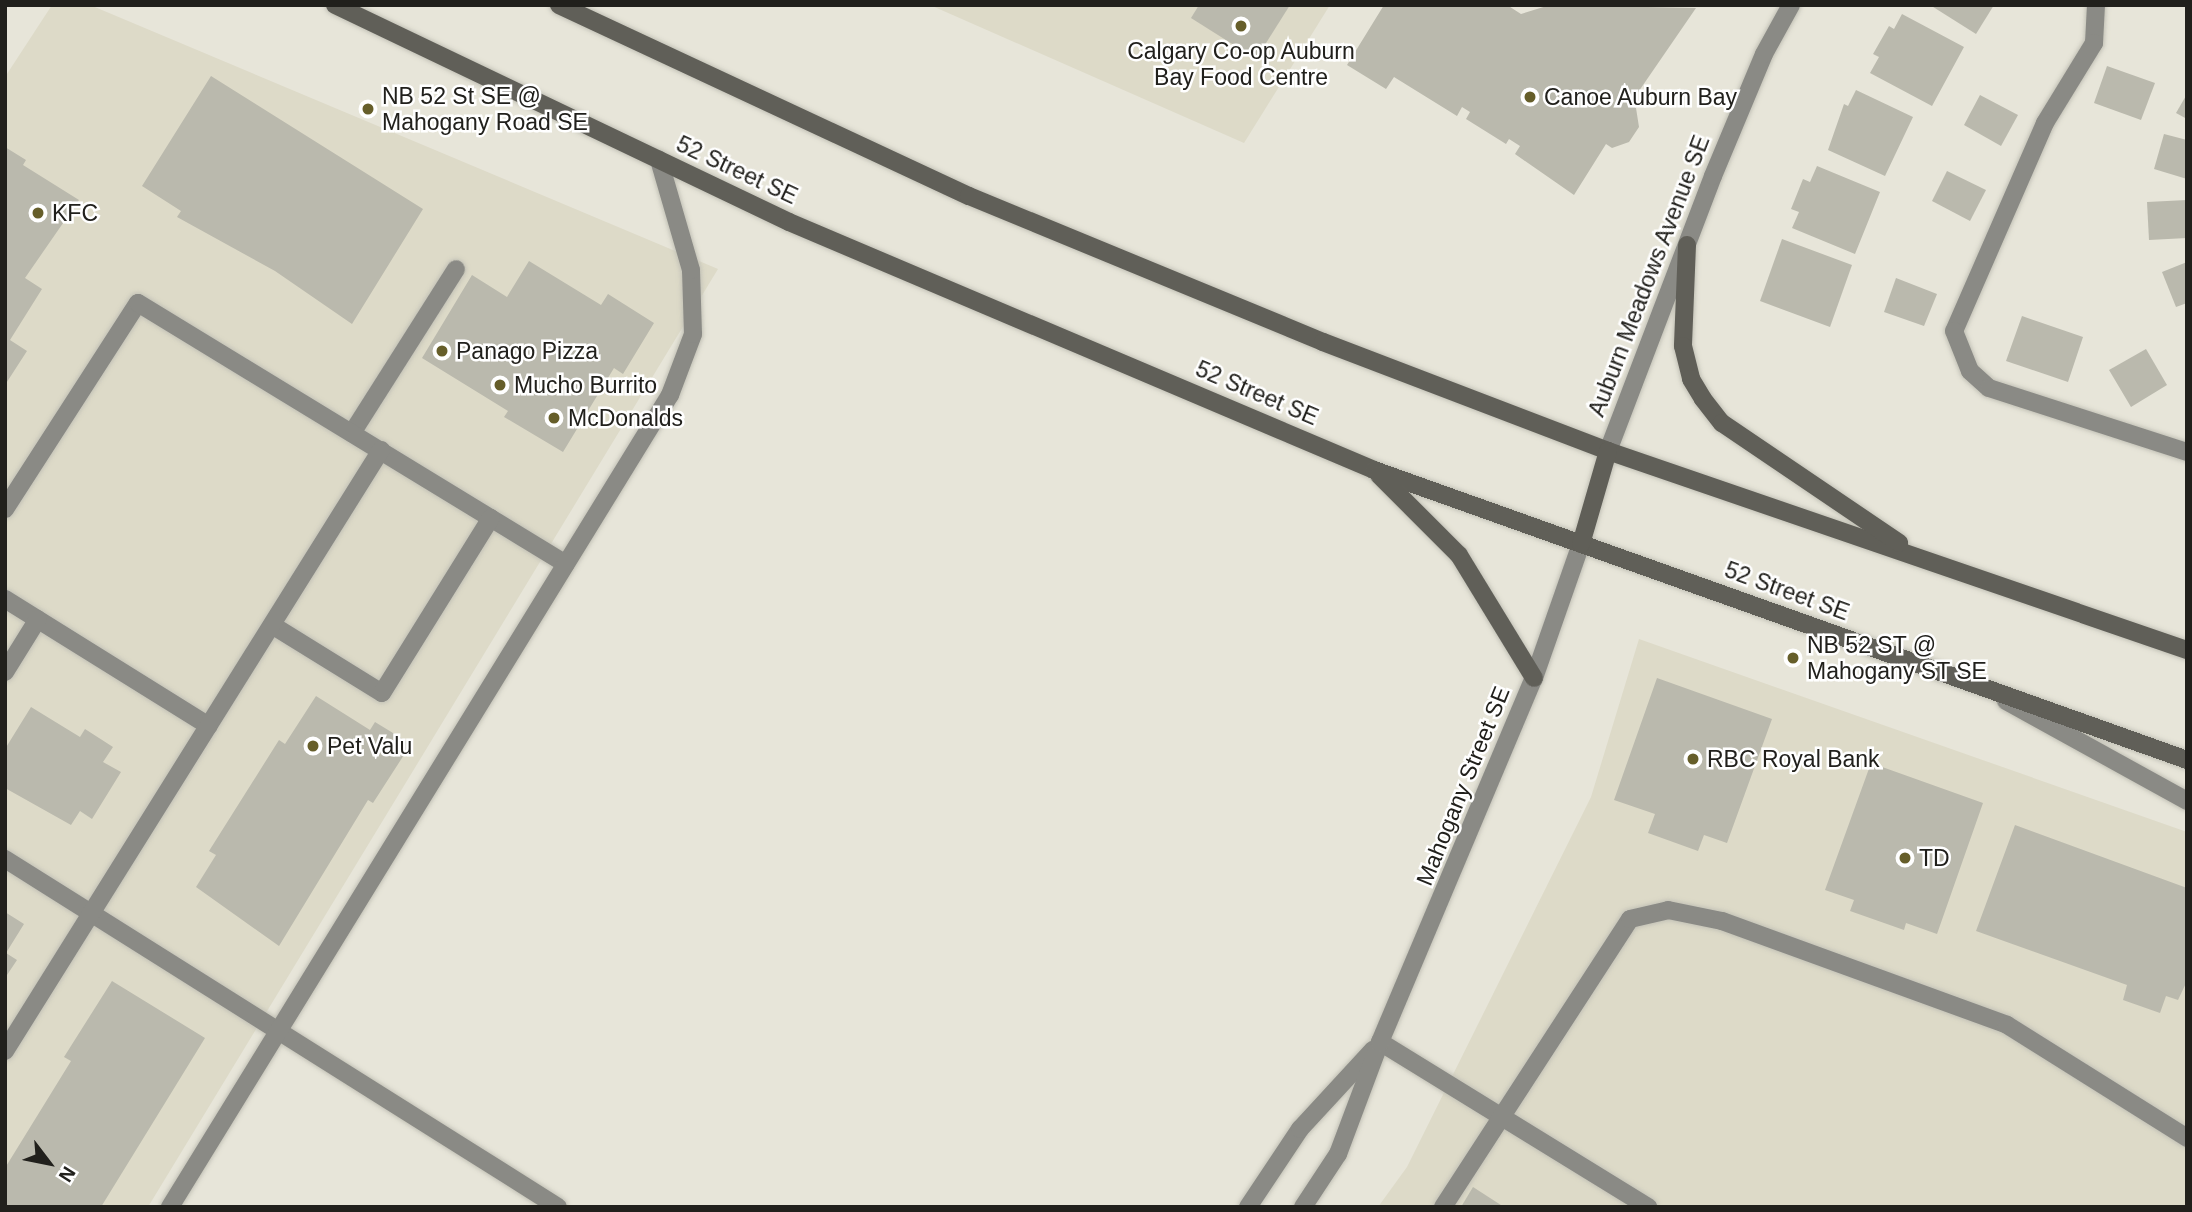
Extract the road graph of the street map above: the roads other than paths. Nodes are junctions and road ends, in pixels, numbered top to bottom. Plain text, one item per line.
1 (335, 5) edge
2 (559, 5) edge
3 (1791, 5) edge
4 (2096, 5) edge
5 (659, 160) junction
6 (1687, 244) junction
7 (456, 269) dead end
8 (352, 433) junction
9 (381, 450) junction
10 (1608, 451) junction
11 (2187, 452) edge
12 (1374, 470) junction
13 (5, 509) edge
14 (491, 518) junction
15 (1581, 544) junction
16 (1919, 556) junction
17 (566, 564) junction
18 (5, 599) edge
19 (38, 619) junction
20 (272, 625) junction
21 (2187, 650) edge
22 (5, 672) edge
23 (1534, 678) junction
24 (1972, 683) junction
25 (209, 726) junction
26 (2187, 760) edge
27 (2187, 801) edge
28 (5, 859) edge
29 (92, 913) junction
30 (278, 1030) junction
31 (1380, 1042) junction
32 (5, 1051) edge
33 (1502, 1116) junction
34 (2184, 1128) edge
35 (549, 1204) edge
36 (170, 1207) edge
37 (1248, 1207) edge
38 (1303, 1207) edge
39 (1443, 1207) edge
40 (1648, 1207) edge

1 - 5 main road, 52 Street SE
2 - 10 main road
3 - 6 street, Auburn Meadows Avenue SE
4 - 11 street
5 - 12 main road, 52 Street SE
5 - 17 street
6 - 10 street, Auburn Meadows Avenue SE
6 - 16 main road
7 - 8 street
8 - 9 street
8 - 13 street
9 - 14 street
9 - 20 street
10 - 15 main road
10 - 16 main road
12 - 15 main road, 52 Street SE
12 - 23 main road
14 - 17 street
14 - 20 street
15 - 23 street, Mahogany Street SE
15 - 24 main road, 52 Street SE
16 - 21 main road
17 - 30 street
18 - 19 street
19 - 22 street
19 - 25 street
20 - 25 street
23 - 31 street, Mahogany Street SE
24 - 26 main road, 52 Street SE
24 - 27 street
25 - 29 street
28 - 29 street
29 - 30 street
29 - 32 street
30 - 35 street
30 - 36 street
31 - 33 street
31 - 37 street, Mahogany Street SE
31 - 38 street, Mahogany Street SE
33 - 34 street
33 - 39 street
33 - 40 street

